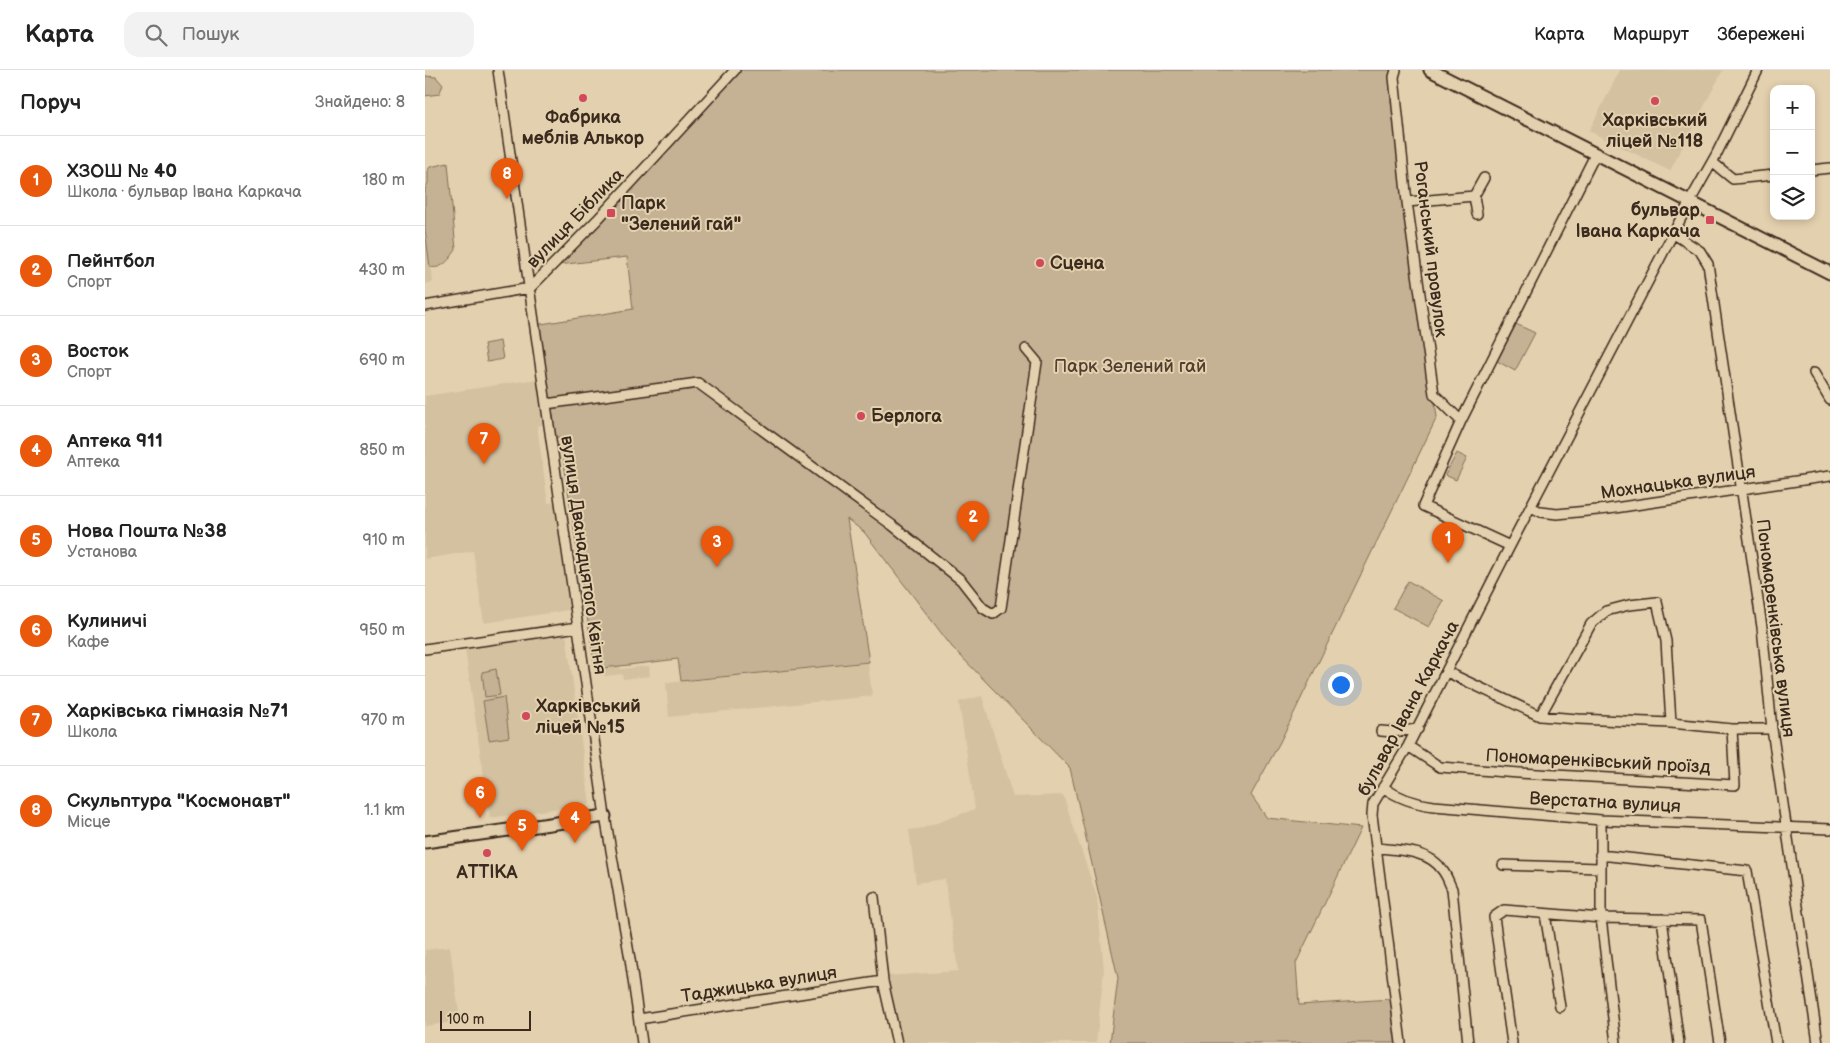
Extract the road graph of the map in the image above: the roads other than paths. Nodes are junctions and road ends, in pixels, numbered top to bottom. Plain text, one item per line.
1 (498, 70) edge
2 (735, 70) edge
3 (1396, 70) edge
4 (1430, 70) edge
5 (1758, 70) edge
6 (1596, 153) junction
7 (1712, 162) junction
8 (1830, 168) edge
9 (1815, 170) edge
10 (1770, 175) edge
11 (1484, 178) dead end
12 (1474, 196) junction
13 (1690, 201) junction
14 (1407, 202) junction
15 (1477, 214) dead end
16 (1674, 234) junction
17 (1830, 273) edge
18 (530, 288) junction
19 (425, 306) edge
20 (1026, 349) dead end
21 (1814, 373) dead end
22 (1830, 400) edge
23 (546, 404) junction
24 (1461, 421) junction
25 (1830, 476) edge
26 (1741, 489) junction
27 (1531, 507) junction
28 (1510, 546) junction
29 (578, 627) junction
30 (425, 649) edge
31 (1447, 672) junction
32 (1541, 716) junction
33 (1671, 723) junction
34 (1418, 729) junction
35 (1732, 729) junction
36 (1772, 729) junction
37 (1381, 731) dead end
38 (1409, 746) junction
39 (1383, 787) junction
40 (605, 816) junction
41 (1601, 820) junction
42 (1787, 827) junction
43 (1830, 829) edge
44 (425, 842) edge
45 (1377, 848) junction
46 (1600, 855) junction
47 (1503, 865) dead end
48 (1600, 868) junction
49 (874, 897) dead end
50 (1545, 914) junction
51 (1601, 918) junction
52 (1662, 919) junction
53 (883, 981) junction
54 (1560, 1007) dead end
55 (639, 1019) junction
56 (642, 1043) edge
57 (897, 1043) edge
58 (1401, 1043) edge
59 (1468, 1043) edge
60 (1512, 1043) edge
61 (1616, 1043) edge
62 (1679, 1043) edge
63 (1720, 1043) edge
64 (1776, 1043) edge
65 (1818, 1043) edge

1 - 18 street, вулиця Дванадцятого Квітня
2 - 18 street, вулиця Біблика
3 - 14 street, Роганський провулок
4 - 6 main road
5 - 7 street, бульвар Івана Каркача
6 - 13 main road
6 - 24 street
7 - 10 street
7 - 13 street, бульвар Івана Каркача
8 - 9 street
11 - 12 street
12 - 14 street
12 - 15 street
13 - 16 street, бульвар Івана Каркача
13 - 17 main road
14 - 24 street, Роганський провулок
16 - 26 street, Пономаренківська вулиця
16 - 27 street, бульвар Івана Каркача
18 - 19 street, вулиця Біблика
18 - 23 street, вулиця Дванадцятого Квітня
20 - 23 street
21 - 22 street
23 - 29 street, вулиця Дванадцятого Квітня
24 - 28 street
25 - 26 street, Мохнацька вулиця
26 - 27 street, Мохнацька вулиця
26 - 36 street, Пономаренківська вулиця
27 - 28 street, бульвар Івана Каркача
28 - 31 street, бульвар Івана Каркача
29 - 30 street
29 - 40 street, вулиця Дванадцятого Квітня
31 - 32 street
31 - 34 street, бульвар Івана Каркача
32 - 33 street
32 - 33 street
33 - 35 street
34 - 37 street
34 - 38 street, бульвар Івана Каркача
35 - 36 street
35 - 38 street, Пономаренківський проїзд
36 - 42 street, Пономаренківська вулиця
38 - 39 street, бульвар Івана Каркача
39 - 41 street, Верстатна вулиця
39 - 45 street, бульвар Івана Каркача
40 - 44 main road
40 - 55 street, вулиця Дванадцятого Квітня
41 - 42 street, Верстатна вулиця
41 - 46 street
42 - 43 street, Верстатна вулиця
42 - 65 street, Пономаренківська вулиця
45 - 58 street, бульвар Івана Каркача
45 - 59 street
46 - 48 street
46 - 64 street
47 - 48 street
48 - 51 street
49 - 53 street
50 - 51 street
50 - 54 street
50 - 60 street
51 - 52 street
51 - 61 street
52 - 62 street
52 - 63 street
53 - 55 street, Таджицька вулиця
53 - 57 street
55 - 56 street, вулиця Дванадцятого Квітня

